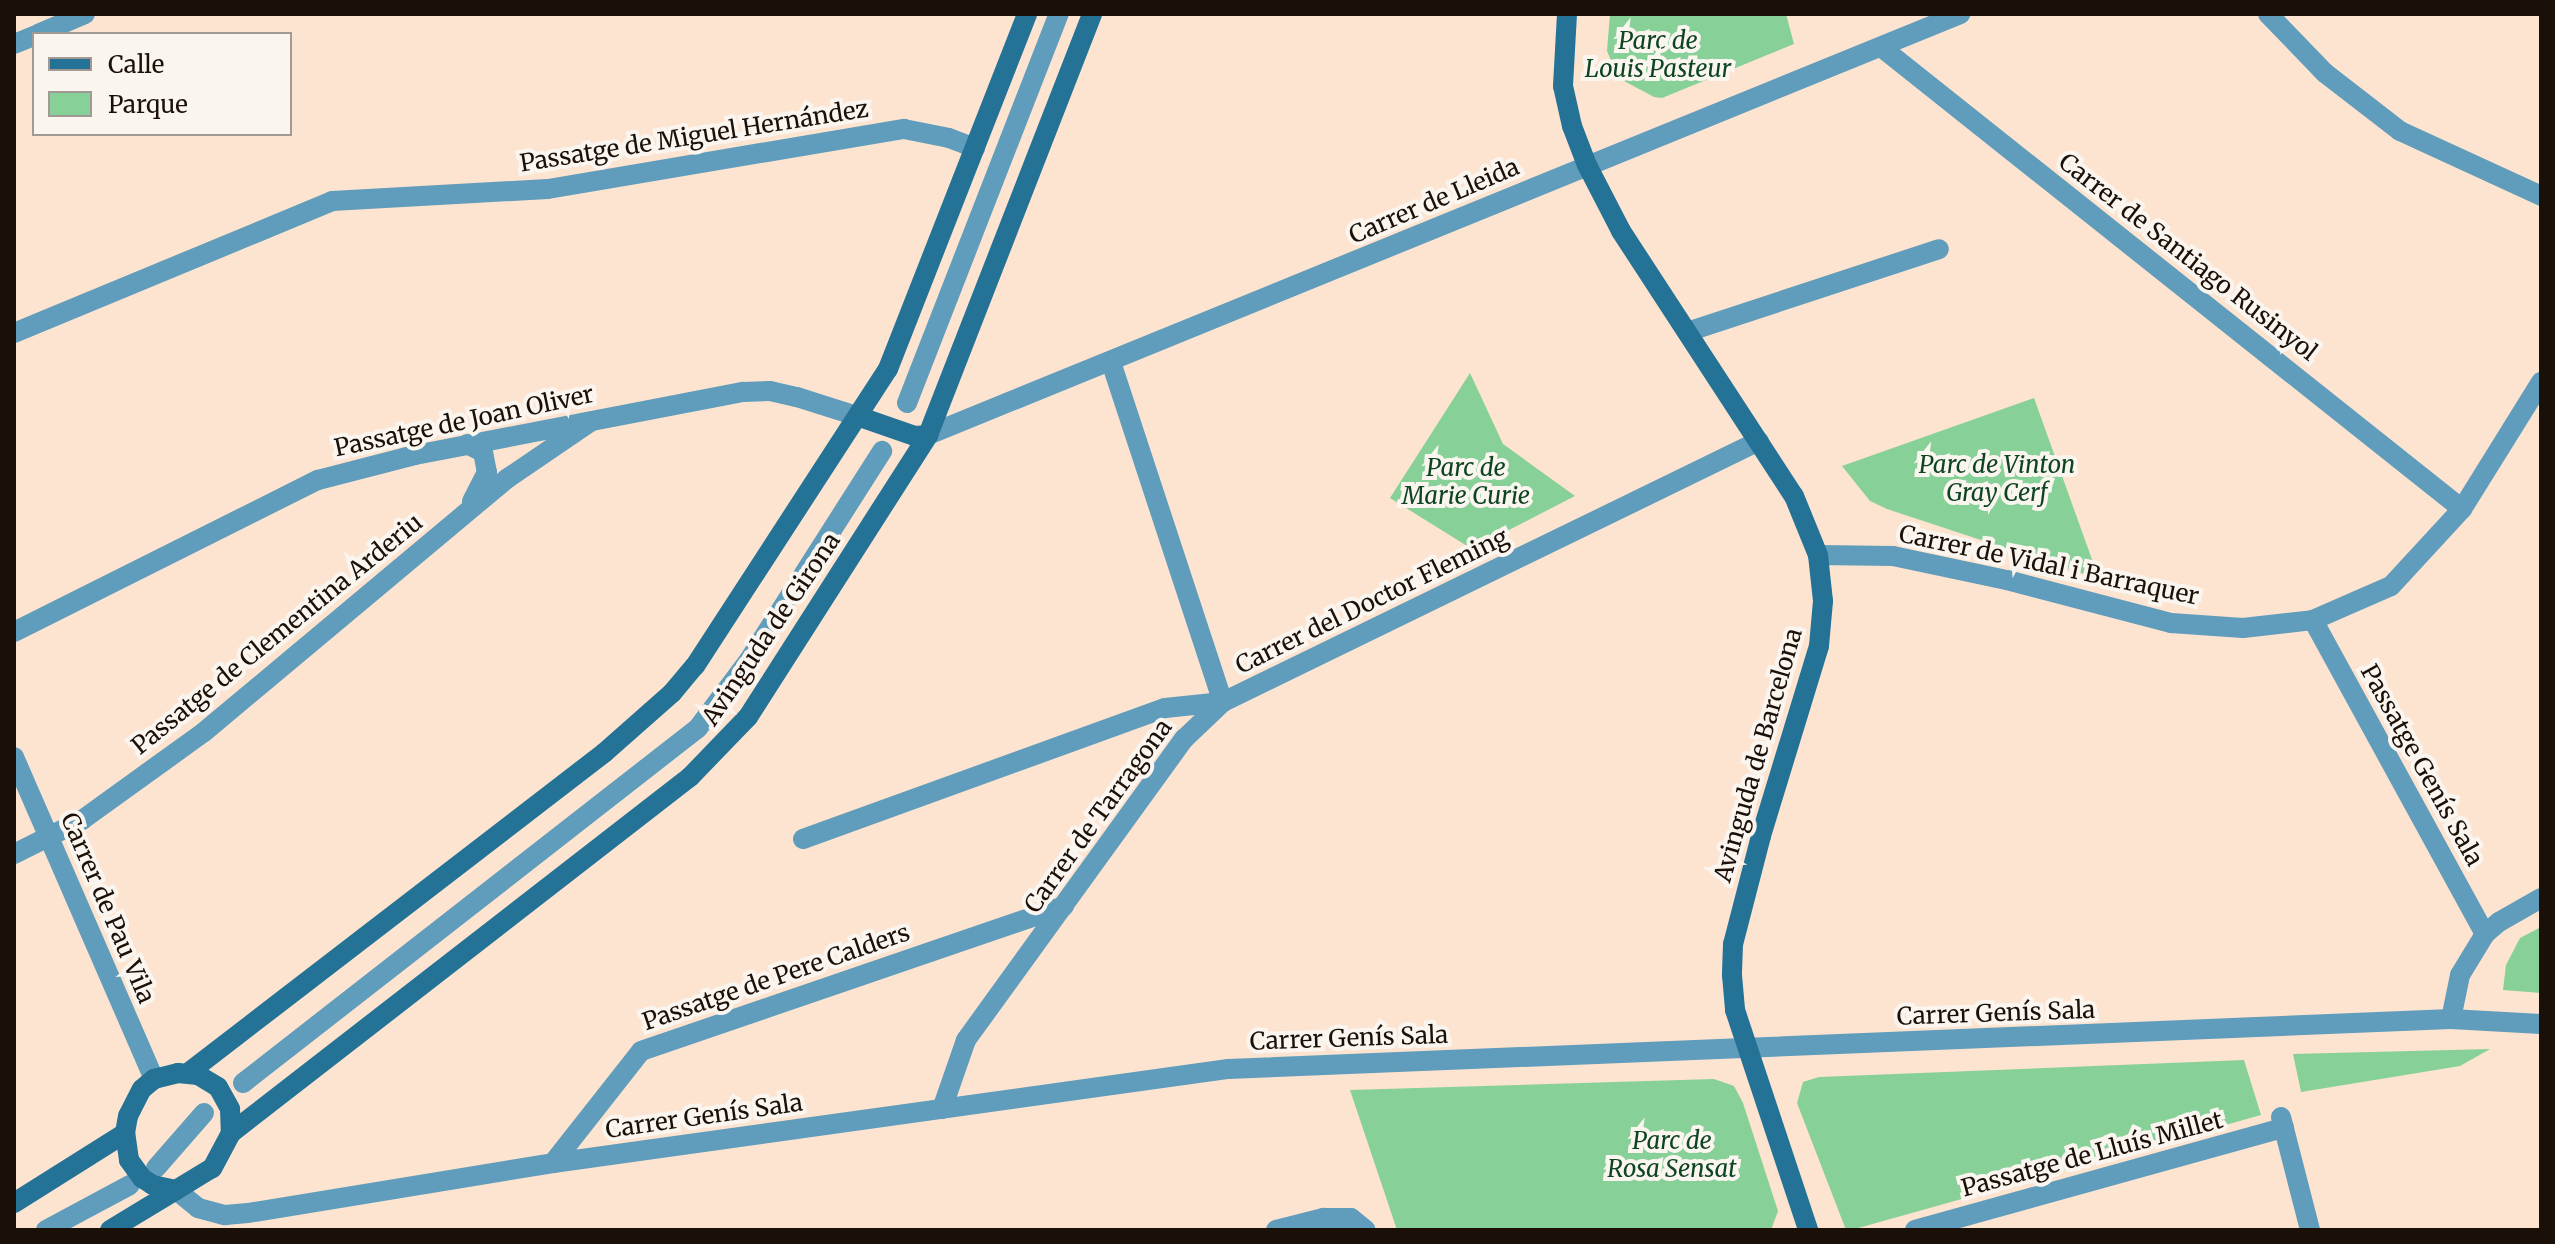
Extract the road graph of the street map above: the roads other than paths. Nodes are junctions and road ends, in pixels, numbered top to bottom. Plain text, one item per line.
1 (85, 14) edge
2 (1027, 14) edge
3 (1059, 14) edge
4 (1092, 14) edge
5 (1567, 14) edge
6 (1960, 14) edge
7 (2268, 14) edge
8 (43, 32) edge
9 (1881, 47) junction
10 (975, 148) junction
11 (1587, 165) junction
12 (2541, 196) edge
13 (1939, 249) dead end
14 (1687, 332) junction
15 (14, 333) edge
16 (1111, 362) junction
17 (2541, 382) edge
18 (907, 403) dead end
19 (860, 417) junction
20 (593, 419) junction
21 (928, 435) junction
22 (1759, 441) junction
23 (467, 444) junction
24 (882, 451) dead end
25 (2462, 509) junction
26 (456, 522) junction
27 (1818, 555) junction
28 (2313, 620) junction
29 (14, 632) edge
30 (1223, 702) junction
31 (14, 757) edge
32 (49, 836) junction
33 (803, 839) dead end
34 (14, 854) edge
35 (2541, 898) edge
36 (1064, 906) junction
37 (2485, 934) junction
38 (2451, 1019) junction
39 (2541, 1024) edge
40 (1748, 1048) junction
41 (188, 1073) junction
42 (154, 1079) junction
43 (243, 1083) dead end
44 (942, 1109) junction
45 (204, 1113) dead end
46 (125, 1133) junction
47 (231, 1133) junction
48 (553, 1163) junction
49 (156, 1168) dead end
50 (130, 1185) dead end
51 (176, 1190) junction
52 (14, 1203) edge
53 (46, 1230) edge
54 (110, 1230) edge
55 (1276, 1230) edge
56 (1366, 1230) edge
57 (1808, 1230) edge
58 (1915, 1230) edge
59 (2310, 1230) edge

1 - 8 street
2 - 10 main road, Avinguda de Girona
3 - 18 street
4 - 21 main road, Avinguda de Girona
5 - 11 main road, Avinguda de Barcelona
6 - 9 street, Carrer de Lleida
7 - 12 street
9 - 11 street, Carrer de Lleida
9 - 25 street, Carrer de Santiago Rusinyol
10 - 15 street, Passatge de Miguel Hernández
10 - 19 main road, Avinguda de Girona
11 - 14 main road, Avinguda de Barcelona
11 - 16 street, Carrer de Lleida
13 - 14 street
14 - 22 main road, Avinguda de Barcelona
16 - 21 street, Carrer de Lleida
16 - 30 street
17 - 25 street, Carrer de Vidal i Barraquer
19 - 20 street, Passatge de Joan Oliver
19 - 21 main road
19 - 41 main road, Avinguda de Girona
20 - 23 street, Passatge de Joan Oliver
20 - 26 street, Passatge de Clementina Arderiu
21 - 47 main road, Avinguda de Girona
22 - 27 main road, Avinguda de Barcelona
22 - 30 street, Carrer del Doctor Fleming
23 - 26 street, Passatge de Clementina Arderiu
23 - 29 street, Passatge de Joan Oliver
24 - 43 street
25 - 28 street, Carrer de Vidal i Barraquer
26 - 32 street, Passatge de Clementina Arderiu
27 - 28 street, Carrer de Vidal i Barraquer
27 - 40 main road, Avinguda de Barcelona
28 - 37 street, Passatge Genís Sala
30 - 33 street
30 - 36 street, Carrer de Tarragona
31 - 32 street, Carrer de Pau Vila
32 - 34 street, Passatge de Clementina Arderiu
32 - 42 street, Carrer de Pau Vila
35 - 37 street
36 - 44 street, Carrer de Tarragona
36 - 48 street, Passatge de Pere Calders
37 - 38 street
38 - 39 street, Carrer Genís Sala
38 - 40 street, Carrer Genís Sala
40 - 44 street, Carrer Genís Sala
40 - 57 main road, Avinguda de Barcelona
41 - 42 main road
41 - 47 main road
42 - 46 main road
44 - 48 street, Carrer Genís Sala
45 - 49 street
46 - 51 main road
46 - 52 main road
47 - 51 main road
48 - 51 street, Carrer Genís Sala
50 - 53 street
51 - 54 main road
55 - 56 street
58 - 59 street, Passatge de Lluís Millet

